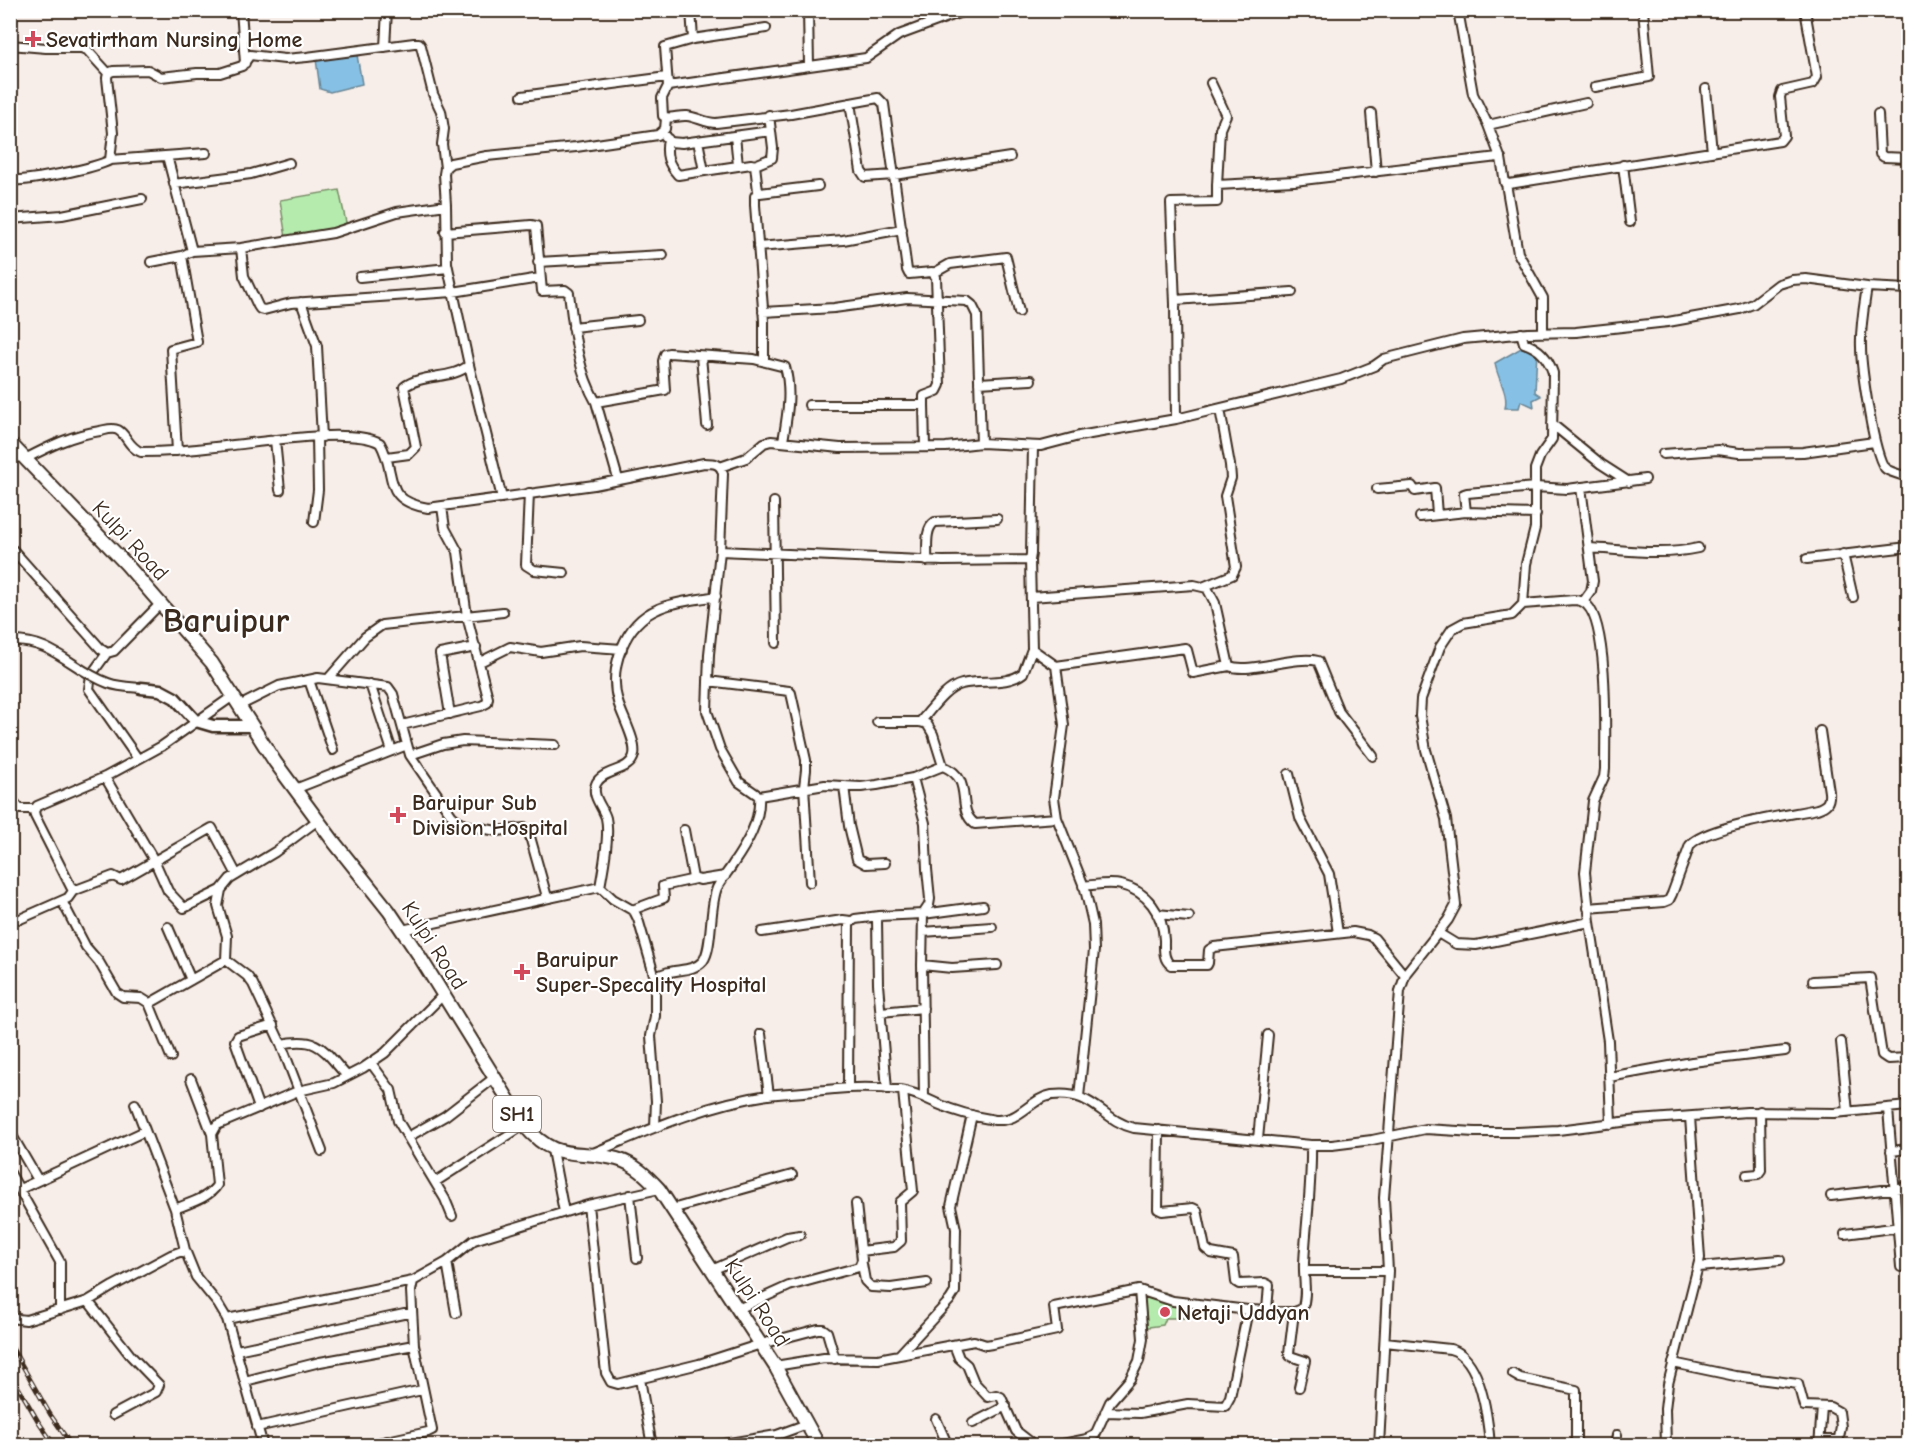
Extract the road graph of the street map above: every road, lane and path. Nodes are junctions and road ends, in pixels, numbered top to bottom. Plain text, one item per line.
1 (241, 10) edge
2 (387, 10) edge
3 (691, 10) edge
4 (808, 10) edge
5 (1458, 10) edge
6 (1643, 10) edge
7 (1805, 10) edge
8 (964, 11) edge
9 (766, 28) dead end
10 (693, 39) junction
11 (10, 45) edge
12 (385, 47) junction
13 (245, 64) junction
14 (808, 66) junction
15 (108, 73) junction
16 (667, 76) junction
17 (1211, 83) dead end
18 (668, 87) junction
19 (1595, 87) dead end
20 (1706, 89) dead end
21 (522, 96) dead end
22 (849, 103) junction
23 (1586, 104) dead end
24 (1371, 113) dead end
25 (1878, 114) dead end
26 (769, 115) junction
27 (666, 118) junction
28 (1488, 125) junction
29 (771, 131) junction
30 (665, 136) junction
31 (735, 136) junction
32 (698, 141) junction
33 (1712, 152) junction
34 (207, 153) dead end
35 (167, 156) junction
36 (1500, 157) junction
37 (1010, 158) dead end
38 (1908, 158) edge
39 (110, 160) junction
40 (289, 163) dead end
41 (738, 165) junction
42 (756, 165) junction
43 (1623, 165) junction
44 (445, 168) junction
45 (704, 171) junction
46 (1376, 172) junction
47 (894, 175) junction
48 (10, 180) edge
49 (174, 184) junction
50 (1217, 184) junction
51 (1506, 184) junction
52 (818, 186) dead end
53 (758, 191) junction
54 (142, 199) dead end
55 (446, 205) junction
56 (10, 219) edge
57 (1630, 222) dead end
58 (902, 229) junction
59 (446, 232) junction
60 (758, 247) junction
61 (241, 248) junction
62 (192, 252) junction
63 (663, 255) dead end
64 (182, 256) junction
65 (151, 261) dead end
66 (538, 262) junction
67 (448, 268) junction
68 (934, 273) junction
69 (360, 277) dead end
70 (540, 278) junction
71 (1867, 287) junction
72 (1908, 289) edge
73 (453, 292) junction
74 (1292, 292) dead end
75 (938, 299) junction
76 (1175, 300) junction
77 (301, 302) junction
78 (763, 312) junction
79 (1019, 312) dead end
80 (638, 320) dead end
81 (573, 327) junction
82 (1521, 333) junction
83 (1543, 333) junction
84 (701, 356) junction
85 (764, 361) junction
86 (468, 365) junction
87 (1031, 380) dead end
88 (979, 383) junction
89 (596, 402) junction
90 (809, 405) dead end
91 (924, 405) junction
92 (1220, 409) junction
93 (1176, 419) junction
94 (1552, 424) junction
95 (707, 425) dead end
96 (320, 437) junction
97 (274, 440) junction
98 (783, 441) junction
99 (1874, 442) junction
100 (10, 443) edge
101 (981, 443) junction
102 (1033, 446) junction
103 (924, 447) junction
104 (177, 451) junction
105 (1664, 454) dead end
106 (387, 457) junction
107 (25, 459) junction
108 (720, 466) junction
109 (1908, 477) edge
110 (618, 478) junction
111 (1645, 479) dead end
112 (1629, 482) junction
113 (1535, 487) junction
114 (1581, 487) junction
115 (1377, 489) dead end
116 (280, 490) dead end
117 (529, 493) junction
118 (502, 498) junction
119 (774, 502) dead end
120 (442, 507) junction
121 (1466, 512) junction
122 (1536, 514) junction
123 (1437, 515) junction
124 (1420, 517) dead end
125 (997, 519) dead end
126 (314, 522) dead end
127 (1908, 547) edge
128 (1589, 548) junction
129 (1698, 548) dead end
130 (14, 550) dead end
131 (720, 551) junction
132 (775, 554) junction
133 (1843, 554) junction
134 (1807, 559) dead end
135 (1030, 560) junction
136 (927, 561) junction
137 (564, 573) dead end
138 (1205, 586) junction
139 (716, 596) junction
140 (1031, 597) junction
141 (1853, 597) dead end
142 (1583, 602) junction
143 (161, 603) junction
144 (1523, 604) junction
145 (503, 612) dead end
146 (467, 616) junction
147 (10, 641) edge
148 (776, 643) dead end
149 (476, 647) junction
150 (622, 649) junction
151 (1032, 649) junction
152 (107, 653) junction
153 (480, 662) junction
154 (1056, 666) junction
155 (1229, 666) junction
156 (329, 678) junction
157 (309, 680) junction
158 (708, 681) junction
159 (369, 684) junction
160 (141, 688) joint
161 (236, 701) junction
162 (450, 714) junction
163 (196, 721) junction
164 (877, 722) dead end
165 (920, 722) junction
166 (402, 725) junction
167 (252, 726) junction
168 (1820, 732) dead end
169 (555, 745) dead end
170 (407, 746) junction
171 (333, 750) dead end
172 (392, 751) junction
173 (410, 755) junction
174 (1373, 756) dead end
175 (138, 759) junction
176 (943, 766) junction
177 (1289, 774) dead end
178 (105, 777) junction
179 (913, 778) junction
180 (844, 786) junction
181 (804, 787) junction
182 (295, 789) junction
183 (759, 796) junction
184 (10, 798) edge
185 (35, 809) junction
186 (1056, 818) junction
187 (318, 820) junction
188 (684, 830) dead end
189 (154, 862) junction
190 (885, 863) dead end
191 (237, 875) junction
192 (725, 876) junction
193 (695, 879) junction
194 (810, 882) dead end
195 (1083, 886) junction
196 (600, 887) junction
197 (221, 890) junction
198 (73, 891) junction
199 (547, 897) junction
200 (62, 901) junction
201 (983, 906) dead end
202 (1588, 908) junction
203 (632, 910) junction
204 (924, 914) junction
205 (1157, 914) junction
206 (879, 916) junction
207 (1189, 918) dead end
208 (20, 919) dead end
209 (851, 921) junction
210 (1590, 922) junction
211 (168, 927) dead end
212 (992, 927) dead end
213 (402, 930) junction
214 (762, 932) dead end
215 (923, 932) junction
216 (1338, 933) junction
217 (1438, 933) junction
218 (226, 960) junction
219 (922, 965) junction
220 (997, 965) dead end
221 (1405, 976) junction
222 (656, 978) junction
223 (191, 980) junction
224 (1813, 981) dead end
225 (443, 995) junction
226 (149, 1003) junction
227 (923, 1008) junction
228 (880, 1012) junction
229 (273, 1025) junction
230 (761, 1034) dead end
231 (1268, 1035) dead end
232 (1841, 1042) dead end
233 (281, 1044) junction
234 (1785, 1051) dead end
235 (171, 1057) dead end
236 (1908, 1058) edge
237 (371, 1063) junction
238 (347, 1076) junction
239 (1609, 1077) junction
240 (494, 1078) junction
241 (191, 1079) dead end
242 (848, 1087) junction
243 (887, 1089) junction
244 (298, 1091) junction
245 (903, 1091) junction
246 (769, 1095) junction
247 (924, 1096) junction
248 (1080, 1097) junction
249 (135, 1104) dead end
250 (1908, 1106) edge
251 (259, 1108) junction
252 (1888, 1109) junction
253 (1760, 1112) junction
254 (1848, 1112) junction
255 (972, 1116) junction
256 (1690, 1117) junction
257 (1611, 1124) junction
258 (524, 1125) junction
259 (654, 1127) junction
260 (1158, 1130) junction
261 (145, 1131) junction
262 (10, 1132) edge
263 (212, 1134) junction
264 (408, 1137) junction
265 (1388, 1137) junction
266 (1258, 1139) junction
267 (1311, 1145) junction
268 (552, 1149) junction
269 (1908, 1149) edge
270 (322, 1151) dead end
271 (1891, 1151) junction
272 (587, 1156) junction
273 (10, 1173) edge
274 (792, 1175) dead end
275 (1747, 1175) dead end
276 (38, 1180) junction
277 (435, 1182) junction
278 (1908, 1187) edge
279 (1894, 1188) junction
280 (20, 1189) junction
281 (659, 1189) junction
282 (630, 1196) junction
283 (1831, 1196) dead end
284 (856, 1204) dead end
285 (588, 1205) junction
286 (175, 1209) junction
287 (672, 1209) junction
288 (564, 1212) junction
289 (452, 1216) dead end
290 (1908, 1226) edge
291 (1898, 1227) junction
292 (1845, 1234) dead end
293 (800, 1235) dead end
294 (185, 1250) junction
295 (861, 1251) junction
296 (637, 1258) dead end
297 (1780, 1260) dead end
298 (447, 1262) junction
299 (1904, 1263) edge
300 (862, 1264) junction
301 (1699, 1268) junction
302 (712, 1270) junction
303 (1304, 1271) junction
304 (1388, 1272) junction
305 (413, 1281) junction
306 (927, 1283) dead end
307 (1139, 1290) junction
308 (88, 1301) junction
309 (738, 1309) junction
310 (60, 1310) junction
311 (1248, 1310) junction
312 (1267, 1310) junction
313 (1294, 1312) junction
314 (456, 1313) dead end
315 (412, 1314) junction
316 (10, 1318) edge
317 (227, 1319) junction
318 (1385, 1342) junction
319 (761, 1344) junction
320 (414, 1345) junction
321 (954, 1345) junction
322 (237, 1350) junction
323 (899, 1355) junction
324 (836, 1359) junction
325 (1673, 1363) junction
326 (775, 1366) junction
327 (1513, 1374) dead end
328 (640, 1379) junction
329 (245, 1381) junction
330 (1299, 1387) dead end
331 (422, 1389) junction
332 (1006, 1406) junction
333 (1822, 1407) junction
334 (1105, 1412) junction
335 (113, 1415) dead end
336 (936, 1419) dead end
337 (973, 1423) dead end
338 (807, 1424) junction
339 (258, 1427) junction
340 (1617, 1434) dead end
341 (1819, 1443) edge
342 (376, 1444) edge
343 (717, 1445) edge
344 (1034, 1445) edge
345 (263, 1446) edge
346 (364, 1446) edge
347 (652, 1446) edge
348 (819, 1446) edge
349 (948, 1446) edge
350 (1053, 1446) edge
351 (1379, 1446) edge
352 (1490, 1446) edge
353 (1576, 1446) edge
354 (1615, 1446) edge
355 (1666, 1446) edge

1 - 13 street
2 - 12 street
3 - 10 street
4 - 14 street
5 - 28 street
6 - 19 street
7 - 33 street
8 - 14 street
9 - 10 street
10 - 16 street
11 - 15 street
12 - 13 street
12 - 44 street
13 - 15 street
14 - 18 street
15 - 39 street
16 - 18 street
16 - 21 street
17 - 50 street
18 - 27 street
20 - 33 street
22 - 26 street
22 - 47 street
22 - 47 street
23 - 28 street
24 - 46 street
25 - 38 street
26 - 27 street
26 - 29 street
27 - 30 street
28 - 36 street
29 - 31 street
29 - 42 street
30 - 32 street
30 - 44 street
30 - 45 street
31 - 32 street
31 - 41 street
32 - 45 street
33 - 43 street
34 - 35 street
35 - 39 street
35 - 49 street
36 - 46 street
36 - 51 street
37 - 47 street
39 - 48 street
40 - 49 street
41 - 42 street
41 - 45 street
42 - 53 street
43 - 51 street
43 - 57 street
44 - 55 street
46 - 50 street
47 - 58 street
49 - 62 street
50 - 76 street
51 - 83 street
52 - 53 street
53 - 60 street
54 - 56 street
55 - 59 street
55 - 61 street
58 - 60 street
58 - 68 street
59 - 66 street
59 - 67 street
60 - 78 street
61 - 62 street
61 - 77 street
62 - 64 street
63 - 66 street
64 - 65 street
64 - 104 street
66 - 70 street
67 - 69 street
67 - 73 street
68 - 75 street
68 - 79 street
70 - 73 street
70 - 81 street
71 - 72 street
71 - 83 street
71 - 99 street
73 - 77 street
73 - 86 street
74 - 76 street
75 - 78 street
75 - 88 street
75 - 91 street
76 - 93 street
77 - 96 street
78 - 85 street
80 - 81 street
81 - 89 street
82 - 83 street
82 - 92 street
82 - 94 street
84 - 85 street
84 - 89 street
84 - 95 street
85 - 98 street
86 - 106 street
86 - 118 street
87 - 88 street
88 - 101 street
89 - 110 street
90 - 91 street
91 - 103 street
92 - 93 street
92 - 138 street
93 - 102 street
94 - 112 street
94 - 113 street
96 - 97 street
96 - 106 street
96 - 126 street
97 - 104 street
97 - 116 street
98 - 103 street
98 - 108 street
99 - 105 street
99 - 109 street
100 - 107 main road, Kulpi Road / SH1
101 - 102 street
101 - 103 street
102 - 135 street
104 - 107 street
106 - 120 street
107 - 143 main road, Kulpi Road / SH1
108 - 110 street
108 - 131 street
110 - 117 street
111 - 112 street
112 - 114 street
113 - 114 street
113 - 121 street
113 - 122 street
114 - 128 street
115 - 123 street
117 - 118 street
117 - 137 street
118 - 120 street
119 - 132 street
120 - 146 street
121 - 122 street
121 - 123 street
122 - 144 street
123 - 124 street
125 - 136 street
127 - 133 street
128 - 129 street
128 - 142 street
130 - 152 street
131 - 132 street
131 - 139 street
132 - 136 street
132 - 148 street
133 - 134 street
133 - 141 street
135 - 136 street
135 - 140 street
138 - 140 street
138 - 155 street
139 - 150 street
139 - 158 street
140 - 151 street
142 - 144 street
142 - 202 street
143 - 152 street
143 - 161 main road, Kulpi Road / SH1
144 - 217 street
145 - 146 street
146 - 149 street
146 - 156 street
147 - 160 street, bridge
149 - 153 street
149 - 162 street
150 - 153 street
150 - 196 street
151 - 154 street
151 - 165 street
152 - 175 street
153 - 162 street
154 - 155 street
154 - 186 street
155 - 174 street
156 - 157 street
156 - 159 street
157 - 161 street
157 - 171 street
158 - 181 street
158 - 183 street
159 - 166 street
159 - 172 street
160 - 163 street
161 - 163 street
161 - 167 main road, Kulpi Road / SH1
162 - 166 street
163 - 167 street
163 - 175 street
164 - 165 street
165 - 176 street
166 - 170 street
167 - 182 main road, Kulpi Road / SH1
168 - 202 street
169 - 173 street
170 - 172 street
170 - 173 street
172 - 182 street
173 - 199 street
175 - 178 street
176 - 179 street
176 - 186 street
177 - 216 street
178 - 185 street
178 - 189 street
179 - 180 street
179 - 204 street
180 - 181 street
180 - 190 street
181 - 183 street
181 - 194 street
182 - 187 main road, Kulpi Road / SH1
183 - 192 street
184 - 185 street
185 - 198 street
186 - 195 street
187 - 191 street
187 - 213 main road, Kulpi Road / SH1
188 - 193 street
189 - 191 street
189 - 197 street
189 - 198 street
191 - 197 street
192 - 193 street
192 - 222 street
193 - 203 street
195 - 205 street
195 - 248 street
196 - 199 street
196 - 203 street
197 - 218 street
198 - 200 street
199 - 213 street
200 - 208 street
200 - 226 street
201 - 204 street
202 - 210 street
203 - 222 street
204 - 206 street
204 - 215 street
205 - 207 street
205 - 216 street
206 - 209 street
206 - 228 street
209 - 214 street
209 - 242 street
210 - 217 street
210 - 239 street
211 - 223 street
212 - 215 street
213 - 225 main road, Kulpi Road / SH1
215 - 219 street
216 - 221 street
217 - 221 street
218 - 223 street
218 - 229 street
219 - 220 street
219 - 227 street
221 - 265 street
222 - 259 street
223 - 226 street
224 - 236 street
225 - 237 street
225 - 240 main road, Kulpi Road / SH1
226 - 235 street
227 - 228 street
227 - 247 street
228 - 243 street
229 - 233 street
229 - 251 street
230 - 246 street
231 - 266 street
232 - 254 street
233 - 238 street
233 - 244 street
234 - 239 street
237 - 238 street
237 - 264 street
238 - 244 street
239 - 257 street
240 - 258 main road, Kulpi Road / SH1
240 - 264 street
241 - 263 street
242 - 243 street
242 - 246 street
243 - 245 street
244 - 251 street
244 - 270 street
245 - 247 street
245 - 295 street
246 - 259 street
247 - 255 street
248 - 255 street
248 - 260 street
249 - 261 street
250 - 252 street
251 - 263 street
252 - 254 street
252 - 271 street
253 - 254 street
253 - 256 street
253 - 275 street
255 - 323 street
256 - 257 street
256 - 301 street
257 - 265 street
258 - 268 main road, Kulpi Road / SH1
258 - 277 street
259 - 272 street
260 - 266 street
260 - 312 street
261 - 276 street
261 - 286 street
262 - 276 street
263 - 286 street
264 - 277 street
265 - 267 street
265 - 304 street
266 - 267 street
267 - 303 street
268 - 272 main road, Kulpi Road / SH1
268 - 288 street
269 - 271 street
271 - 279 street
272 - 281 main road, Kulpi Road / SH1
273 - 280 street
274 - 287 street
276 - 280 street
277 - 289 street
278 - 279 street
279 - 283 street
279 - 291 street
280 - 310 street
281 - 282 street
281 - 287 main road, Kulpi Road / SH1
282 - 285 street
282 - 296 street
284 - 295 street
285 - 288 street
285 - 328 street
286 - 294 street
287 - 302 main road, Kulpi Road / SH1
288 - 298 street
290 - 291 street
291 - 292 street
291 - 299 street
293 - 302 street
294 - 308 street
294 - 317 street
295 - 300 street
297 - 301 street
298 - 305 street
298 - 314 street
300 - 306 street
300 - 309 street
301 - 325 street
302 - 309 main road, Kulpi Road / SH1
303 - 304 street
303 - 313 street
304 - 318 street
305 - 315 street
305 - 317 street
307 - 311 street
307 - 321 street
307 - 334 street
308 - 310 street
308 - 335 street
309 - 319 main road, Kulpi Road / SH1
310 - 316 street
311 - 312 street
311 - 334 street
312 - 313 street
313 - 330 street
315 - 320 street
315 - 322 street
317 - 322 street
318 - 351 street
318 - 352 street
319 - 324 street
319 - 326 main road, Kulpi Road / SH1
319 - 328 street
320 - 329 street
320 - 331 street
321 - 323 street
321 - 332 street
322 - 329 street
323 - 324 street
324 - 326 street
325 - 333 street
325 - 355 street
326 - 338 main road, Kulpi Road / SH1
327 - 353 street
328 - 347 street
329 - 339 street
331 - 339 street
331 - 342 street
332 - 337 street
332 - 344 street
333 - 341 street
333 - 341 street
334 - 350 street
336 - 349 street
338 - 343 street
338 - 348 main road, Kulpi Road / SH1
339 - 345 street
340 - 354 street
342 - 346 street

